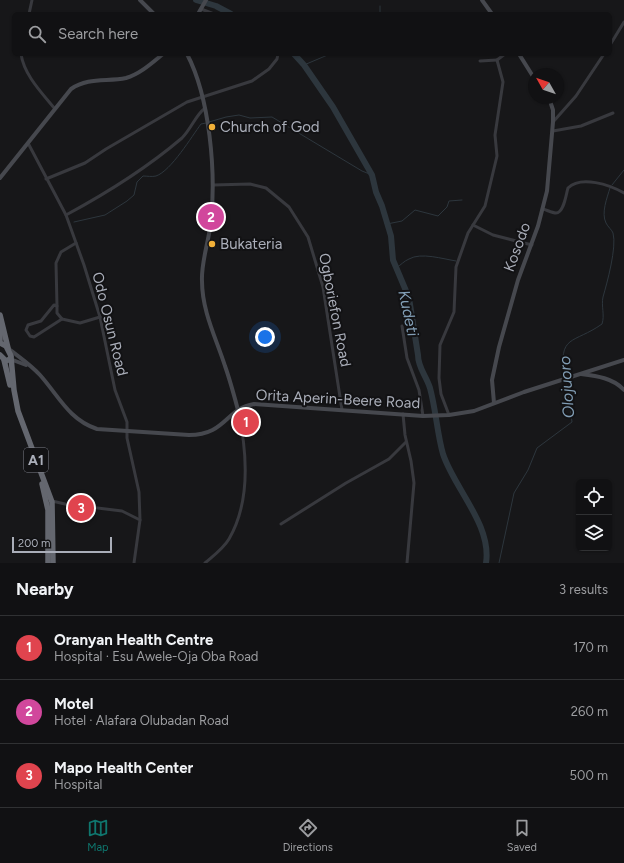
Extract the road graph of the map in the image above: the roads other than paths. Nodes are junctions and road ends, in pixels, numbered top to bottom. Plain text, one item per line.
1 (32, 0) edge
2 (140, 0) edge
3 (206, 0) edge
4 (482, 0) edge
5 (202, 7) junction
6 (29, 12) edge
7 (152, 12) edge
8 (199, 12) edge
9 (211, 12) edge
10 (491, 12) edge
11 (624, 22) edge
12 (612, 42) edge
13 (21, 56) edge
14 (160, 56) edge
15 (188, 56) edge
16 (278, 56) edge
17 (502, 56) edge
18 (520, 56) edge
19 (603, 56) edge
20 (497, 60) junction
21 (480, 61) dead end
22 (528, 68) edge
23 (202, 98) junction
24 (551, 104) edge
25 (55, 109) junction
26 (204, 109) junction
27 (613, 113) dead end
28 (553, 122) junction
29 (553, 131) junction
30 (28, 143) junction
31 (0, 178) edge
32 (46, 179) junction
33 (213, 184) junction
34 (624, 193) edge
35 (543, 209) junction
36 (66, 215) junction
37 (473, 225) junction
38 (76, 243) junction
39 (532, 245) junction
40 (57, 306) junction
41 (100, 317) junction
42 (62, 319) junction
43 (0, 320) edge
44 (402, 326) dead end
45 (0, 340) edge
46 (0, 343) edge
47 (8, 349) junction
48 (6, 359) edge
49 (624, 360) edge
50 (30, 367) junction
51 (578, 374) junction
52 (624, 390) edge
53 (494, 403) junction
54 (238, 410) junction
55 (342, 410) junction
56 (403, 414) junction
57 (449, 415) junction
58 (423, 416) junction
59 (127, 430) junction
60 (406, 442) junction
61 (49, 500) junction
62 (140, 520) junction
63 (281, 524) dead end
64 (48, 563) edge
65 (53, 563) edge
66 (134, 563) edge
67 (204, 563) edge
68 (407, 563) edge

1 - 6 street
2 - 7 main road
3 - 5 main road
4 - 10 main road
5 - 8 main road
5 - 9 street
11 - 12 street
13 - 25 street
14 - 25 main road
15 - 23 main road
16 - 23 street
17 - 20 street
18 - 22 main road
19 - 28 street
20 - 21 street
20 - 37 street
23 - 26 main road
23 - 32 street
24 - 28 main road, Kosodo
25 - 30 main road
26 - 33 main road
26 - 36 street
27 - 29 street
28 - 29 main road, Kosodo
29 - 35 main road, Kosodo
30 - 31 main road
30 - 32 street, Odo Osun Road
32 - 36 street, Odo Osun Road
33 - 54 main road
33 - 55 street, Ogboriefon Road
34 - 35 street
35 - 39 main road, Kosodo
36 - 38 street, Odo Osun Road
37 - 39 street
37 - 57 street
38 - 40 street
38 - 41 street, Odo Osun Road
39 - 53 main road, Kosodo
40 - 42 street
40 - 42 street
41 - 42 street
41 - 59 street, Odo Osun Road
43 - 45 highway
43 - 47 highway
44 - 58 street
46 - 47 highway
47 - 48 highway
47 - 50 main road, Orita Aperin-Beere Road
48 - 50 main road, Orita Aperin-Beere Road
48 - 61 highway, A1
49 - 51 main road, Orita Aperin-Beere Road
50 - 59 main road, Orita Aperin-Beere Road
51 - 52 main road
51 - 53 main road, Orita Aperin-Beere Road
53 - 57 main road, Orita Aperin-Beere Road
54 - 55 main road, Orita Aperin-Beere Road
54 - 59 main road, Orita Aperin-Beere Road
54 - 67 street
55 - 56 main road, Orita Aperin-Beere Road
56 - 58 main road, Orita Aperin-Beere Road
56 - 60 street
57 - 58 main road, Orita Aperin-Beere Road
59 - 62 street, Odo Osun Road
60 - 63 street
60 - 68 street
61 - 62 street
61 - 64 highway, A1
61 - 65 highway, A1
62 - 66 street, Odo Osun Road

